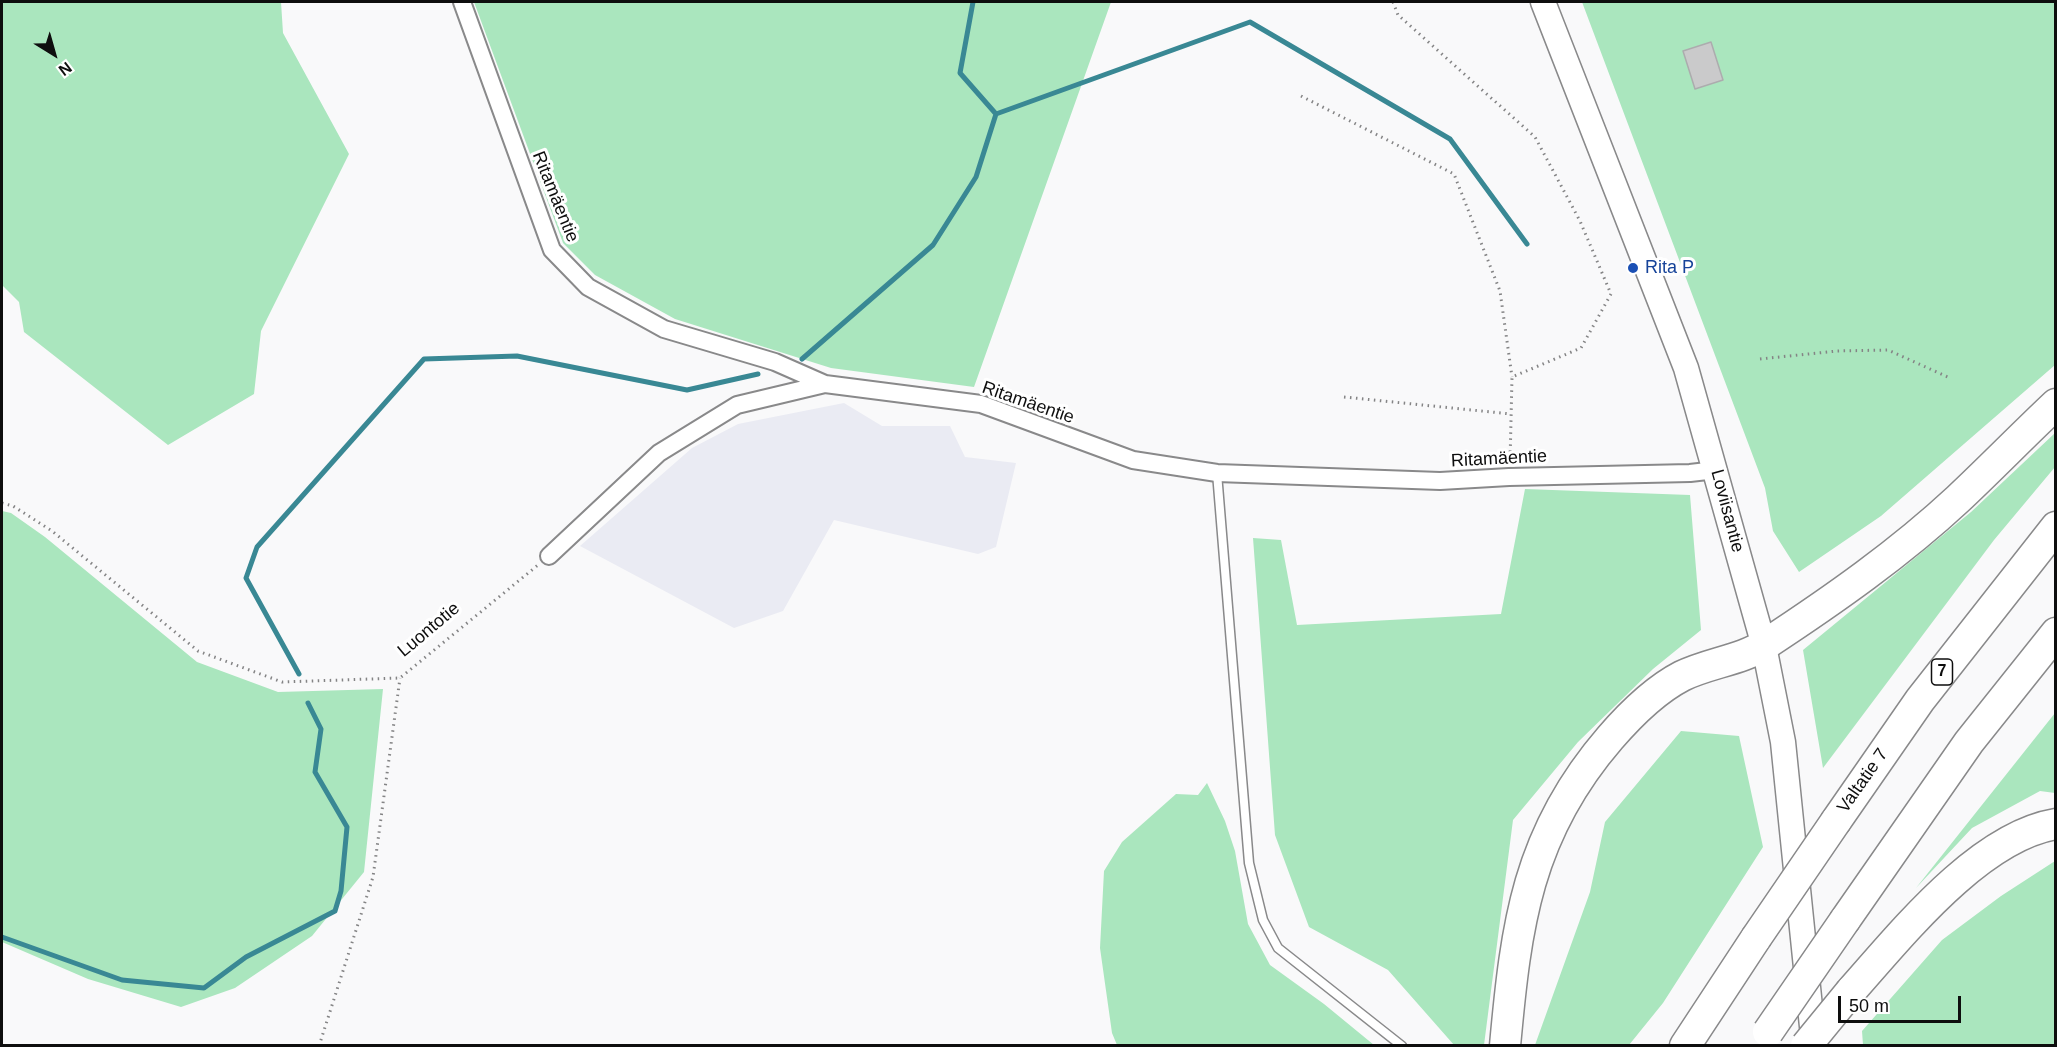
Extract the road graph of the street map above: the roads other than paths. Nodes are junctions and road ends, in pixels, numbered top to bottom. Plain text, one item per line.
1 (462, 2) edge
2 (1543, 2) edge
3 (825, 384) junction
4 (2055, 404) edge
5 (1716, 470) junction
6 (1218, 473) junction
7 (2055, 527) edge
8 (549, 556) road end
9 (2055, 633) edge
10 (1764, 646) junction
11 (2055, 824) edge
12 (1763, 1039) edge
13 (1402, 1046) edge
14 (1505, 1046) edge
15 (1684, 1046) edge
16 (1806, 1046) edge
17 (1814, 1046) edge

1 - 3 street, Ritamäentie
2 - 5 main road, Loviisantie
3 - 6 street, Ritamäentie
3 - 8 street
4 - 10 highway
5 - 6 street, Ritamäentie
5 - 10 main road, Loviisantie
6 - 13 lane
7 - 15 highway, Valtatie 7 / 7, bridge
9 - 12 highway, bridge
10 - 14 highway
10 - 17 main road, Loviisantie
11 - 16 highway, bridge

